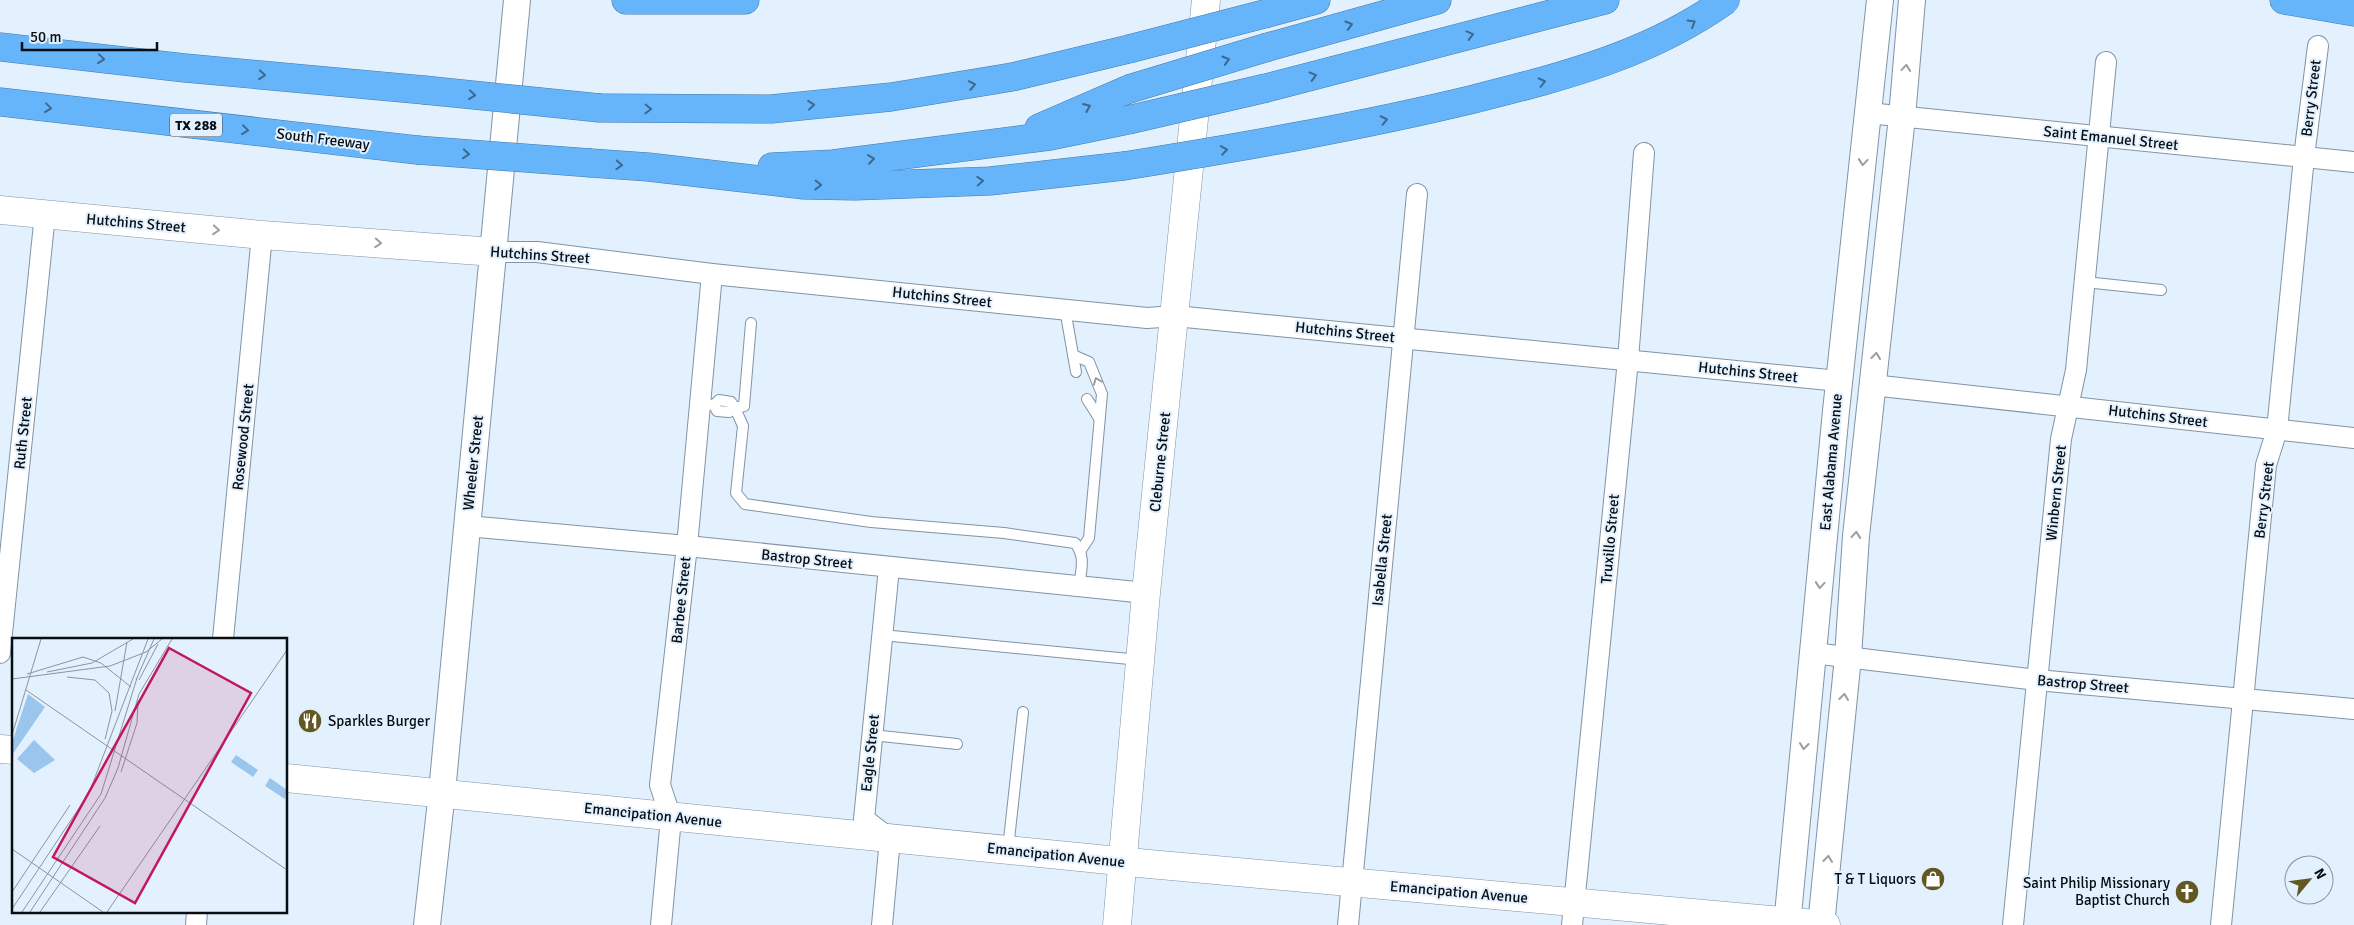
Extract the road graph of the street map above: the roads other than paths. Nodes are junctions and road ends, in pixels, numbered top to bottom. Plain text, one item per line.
1 (517, 0) edge
2 (626, 0) edge
3 (745, 0) edge
4 (1206, 0) edge
5 (1316, 0) edge
6 (1437, 0) edge
7 (1605, 0) edge
8 (1726, 0) edge
9 (1880, 0) edge
10 (1912, 0) edge
11 (2284, 0) edge
12 (2354, 12) edge
13 (2318, 46) dead end
14 (0, 47) edge
15 (2106, 62) dead end
16 (0, 102) edge
17 (1868, 113) junction
18 (1902, 117) junction
19 (2099, 138) junction
20 (1010, 140) junction
21 (1644, 153) dead end
22 (2304, 157) junction
23 (2354, 162) edge
24 (648, 167) junction
25 (1417, 194) dead end
26 (0, 210) edge
27 (45, 214) junction
28 (262, 235) junction
29 (494, 252) junction
30 (712, 274) junction
31 (2085, 282) junction
32 (2161, 290) dead end
33 (1065, 309) junction
34 (1174, 316) junction
35 (750, 323) dead end
36 (1404, 338) junction
37 (1073, 355) junction
38 (1628, 360) junction
39 (1076, 372) dead end
40 (1839, 381) junction
41 (1872, 385) junction
42 (1087, 399) dead end
43 (707, 405) junction
44 (2070, 406) junction
45 (735, 408) junction
46 (1099, 418) junction
47 (2277, 430) junction
48 (2354, 438) edge
49 (467, 526) junction
50 (687, 546) junction
51 (1081, 550) junction
52 (889, 568) junction
53 (1079, 587) junction
54 (1146, 593) junction
55 (882, 634) junction
56 (223, 638) edge
57 (0, 653) edge
58 (1813, 653) junction
59 (1848, 657) junction
60 (1141, 660) junction
61 (2037, 680) junction
62 (2244, 698) junction
63 (2354, 709) edge
64 (1023, 712) dead end
65 (872, 735) junction
66 (957, 744) dead end
67 (288, 778) edge
68 (442, 792) junction
69 (671, 818) junction
70 (890, 839) junction
71 (1008, 850) junction
72 (1123, 862) junction
73 (1353, 882) junction
74 (197, 912) edge
75 (1574, 914) edge
76 (1787, 923) edge
77 (196, 925) edge
78 (427, 925) edge
79 (661, 925) edge
80 (882, 925) edge
81 (1117, 925) edge
82 (1348, 925) edge
83 (1821, 925) edge
84 (1826, 925) edge
85 (2013, 925) edge
86 (2221, 925) edge

1 - 29 street, Wheeler Street
2 - 3 highway
4 - 34 main road, Cleburne Street
14 -> 5 highway, bridge
20 -> 6 highway, bridge
20 -> 7 highway, bridge
24 -> 8 highway, bridge
9 - 17 street, East Alabama Avenue
18 -> 10 street, East Alabama Avenue
11 - 12 highway
13 - 22 street, Berry Street
15 - 19 street, Winbern Street
16 -> 24 highway, South Freeway / TX 288, bridge
17 - 18 street, Saint Emanuel Street
17 -> 40 street, East Alabama Avenue
18 - 19 street, Saint Emanuel Street
41 -> 18 street, East Alabama Avenue
19 - 22 street, Saint Emanuel Street
19 - 31 street, Winbern Street
24 -> 20 highway
21 - 38 street, Truxillo Street
22 - 23 street, Saint Emanuel Street
22 - 47 street, Berry Street
25 - 36 street, Isabella Street
26 - 27 main road, Hutchins Street
27 -> 28 main road, Hutchins Street
27 - 57 street, Ruth Street
28 -> 29 main road, Hutchins Street
28 - 56 street, Rosewood Street
29 - 30 street, Hutchins Street
29 - 49 street, Wheeler Street
30 - 33 street, Hutchins Street
30 - 43 street, Barbee Street
31 - 32 lane
31 - 44 street, Winbern Street
33 - 34 street, Hutchins Street
33 - 37 lane
34 - 36 street, Hutchins Street
34 - 54 main road, Cleburne Street
35 - 45 lane
36 - 38 street, Hutchins Street
36 - 73 street, Isabella Street
37 - 39 lane
46 -> 37 lane
38 - 40 street, Hutchins Street
38 - 75 street, Truxillo Street
40 -> 58 street, East Alabama Avenue
41 - 44 street, Hutchins Street
59 -> 41 street, East Alabama Avenue
42 - 46 lane
43 - 45 lane
43 - 50 street, Barbee Street
44 - 47 street, Hutchins Street
44 - 61 street, Winbern Street
45 - 51 lane
46 - 51 lane
47 - 48 street, Hutchins Street
47 - 62 street, Berry Street
49 - 50 street, Bastrop Street
49 - 68 street, Wheeler Street
50 - 52 street, Bastrop Street
50 - 69 street, Barbee Street
51 - 53 lane
52 - 53 street, Bastrop Street
52 - 55 street, Eagle Street
53 - 54 street, Bastrop Street
54 - 60 main road, Cleburne Street
55 - 60 lane
55 - 65 street, Eagle Street
58 - 59 street, Bastrop Street
58 -> 76 street, East Alabama Avenue
59 - 61 street, Bastrop Street
83 -> 59 street, East Alabama Avenue
60 - 72 main road, Cleburne Street
61 - 62 street, Bastrop Street
61 - 85 street, Winbern Street
62 - 63 street, Bastrop Street
62 - 86 street, Berry Street
64 - 71 lane
65 - 66 lane
65 - 70 street, Eagle Street
67 - 68 main road, Emancipation Avenue
68 - 69 main road, Emancipation Avenue
68 - 78 street, Wheeler Street
69 - 70 main road, Emancipation Avenue
69 - 79 street, Barbee Street
70 - 71 main road, Emancipation Avenue
70 - 80 street
71 - 72 main road, Emancipation Avenue
72 - 73 main road, Emancipation Avenue
72 - 81 main road, Cleburne Street
73 - 75 main road, Emancipation Avenue
73 - 82 street, Isabella Street
74 - 77 street
75 - 76 main road, Emancipation Avenue
76 - 83 main road, Emancipation Avenue
83 - 84 main road, Emancipation Avenue

